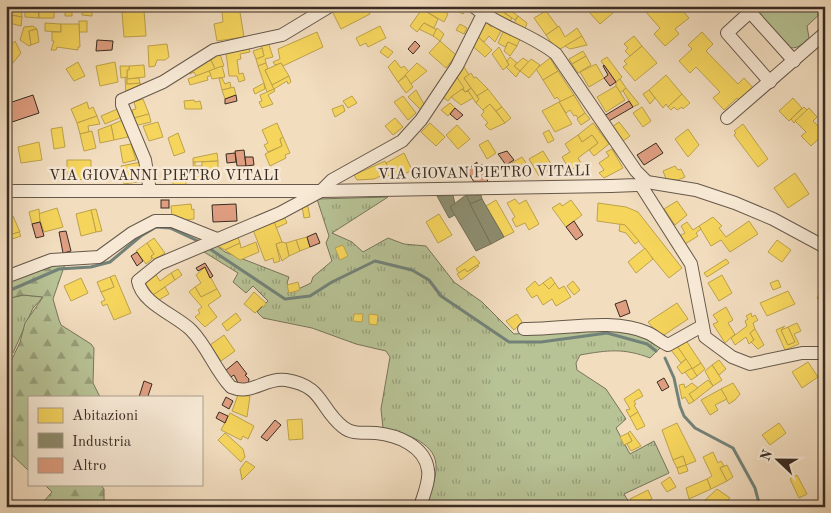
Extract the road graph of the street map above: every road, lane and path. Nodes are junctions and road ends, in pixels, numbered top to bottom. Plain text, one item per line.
1 (330, 6) edge
2 (478, 10) edge
3 (825, 33) edge
4 (794, 61) junction
5 (770, 82) junction
6 (727, 118) dead end
7 (644, 183) junction
8 (6, 191) edge
9 (150, 191) junction
10 (321, 191) junction
11 (216, 240) junction
12 (825, 247) edge
13 (6, 277) edge
14 (702, 326) junction
15 (524, 329) dead end
16 (825, 353) edge
17 (420, 507) edge

1 - 9 street
2 - 7 street
2 - 10 street
3 - 4 street
4 - 5 street
4 - 5 street
5 - 6 street
7 - 10 street, VIA GIOVAN PIETRO VITALI
7 - 12 street, VIA GIOVAN PIETRO VITALI
7 - 14 street
8 - 9 street, VIA GIOVANNI PIETRO VITALI
9 - 10 street, VIA GIOVANNI PIETRO VITALI
10 - 11 street
11 - 13 street
11 - 17 street
14 - 15 street
14 - 16 street

